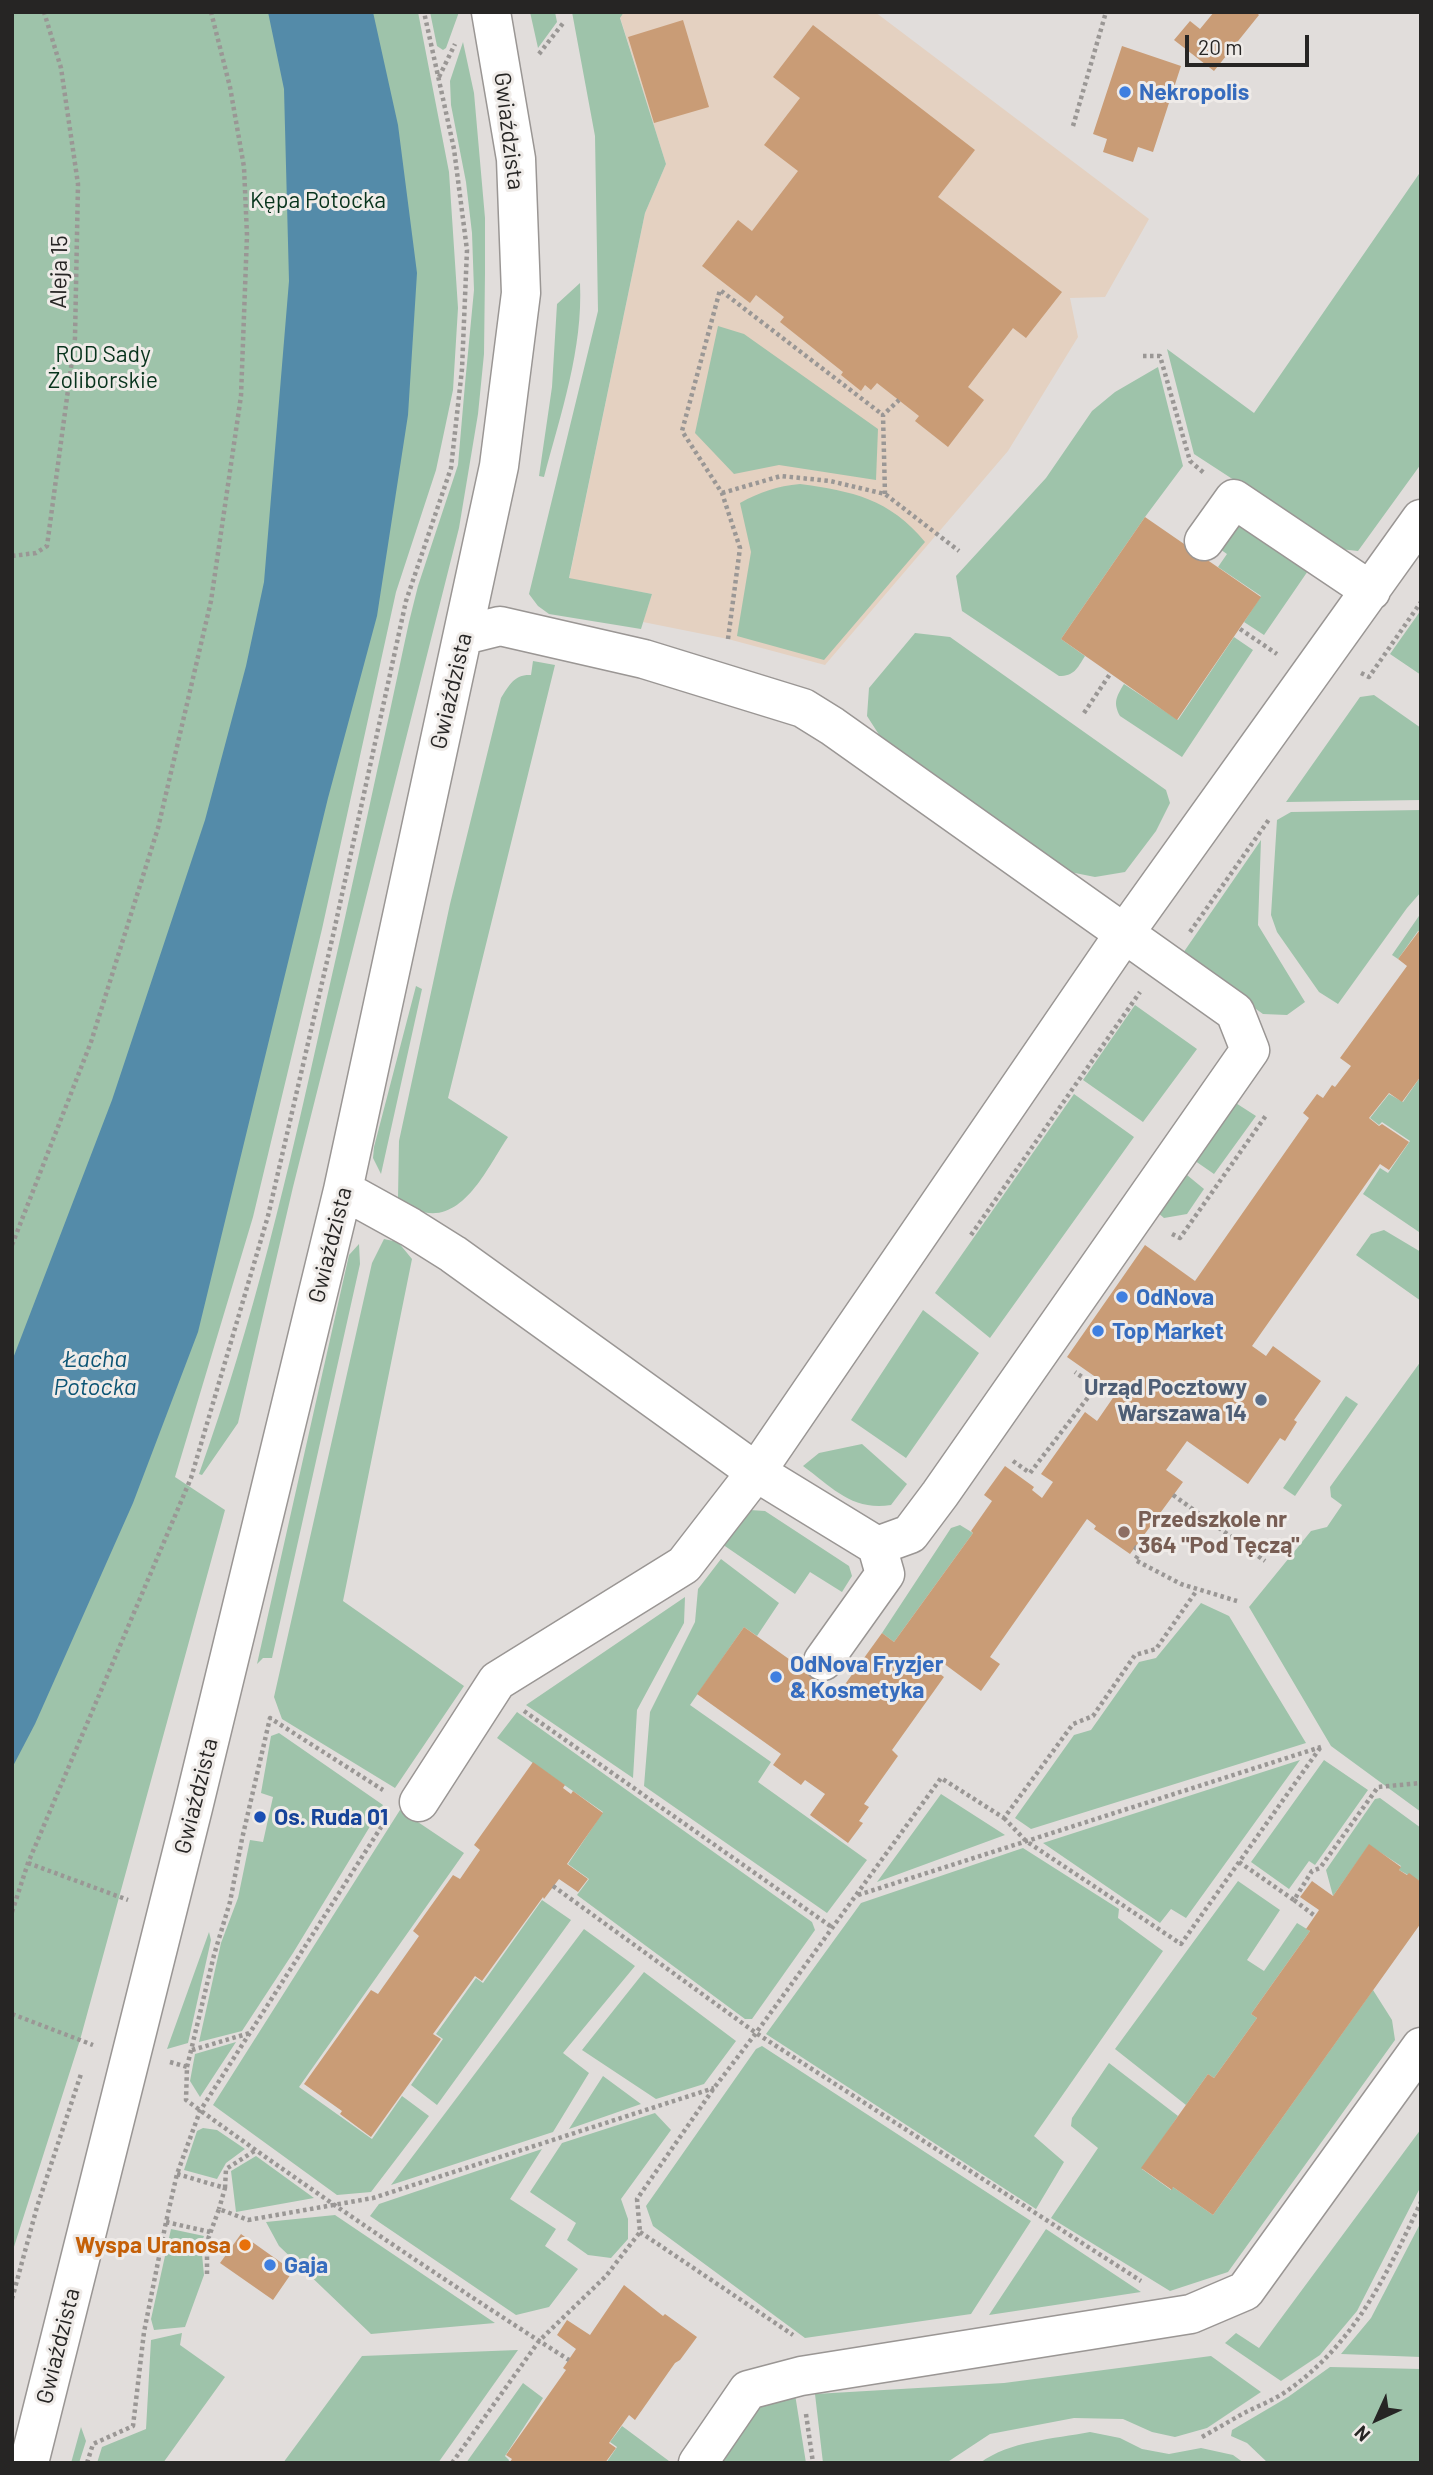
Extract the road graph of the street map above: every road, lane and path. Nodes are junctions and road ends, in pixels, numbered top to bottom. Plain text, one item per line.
1 (44, 12) edge
2 (211, 12) edge
3 (424, 12) edge
4 (491, 12) edge
5 (1106, 12) edge
6 (564, 22) dead end
7 (536, 58) dead end
8 (1073, 126) dead end
9 (1143, 356) dead end
10 (899, 400) dead end
11 (883, 415) junction
12 (722, 493) junction
13 (885, 494) junction
14 (1234, 499) junction
15 (1421, 519) edge
16 (1204, 541) dead end
17 (959, 551) dead end
18 (12, 556) edge
19 (1371, 591) junction
20 (1421, 602) edge
21 (1240, 629) dead end
22 (464, 635) junction
23 (728, 639) dead end
24 (1283, 659) dead end
25 (1110, 674) dead end
26 (1369, 677) dead end
27 (1084, 713) dead end
28 (1270, 818) dead end
29 (1124, 934) junction
30 (1163, 961) junction
31 (343, 1190) junction
32 (966, 1243) dead end
33 (12, 1245) edge
34 (756, 1472) junction
35 (1173, 1494) dead end
36 (877, 1546) junction
37 (1135, 1547) dead end
38 (1265, 1561) dead end
39 (1197, 1590) junction
40 (1237, 1601) dead end
41 (823, 1661) dead end
42 (492, 1689) junction
43 (1421, 1783) edge
44 (399, 1802) junction
45 (1004, 1818) junction
46 (1026, 1841) junction
47 (1239, 1862) junction
48 (28, 1863) junction
49 (554, 1886) dead end
50 (856, 1896) junction
51 (1294, 1900) junction
52 (12, 1912) edge
53 (125, 1912) dead end
54 (1315, 1916) dead end
55 (833, 1928) junction
56 (12, 2014) edge
57 (94, 2031) dead end
58 (250, 2033) junction
59 (756, 2034) junction
60 (91, 2045) junction
61 (1421, 2048) edge
62 (192, 2050) junction
63 (130, 2052) junction
64 (87, 2057) dead end
65 (187, 2067) junction
66 (83, 2070) dead end
67 (713, 2088) junction
68 (200, 2110) junction
69 (256, 2150) junction
70 (177, 2174) junction
71 (225, 2188) junction
72 (1421, 2202) edge
73 (333, 2204) junction
74 (219, 2209) junction
75 (166, 2222) junction
76 (210, 2232) junction
77 (640, 2232) junction
78 (207, 2274) dead end
79 (12, 2299) edge
80 (1191, 2314) junction
81 (539, 2341) junction
82 (569, 2360) dead end
83 (801, 2376) junction
84 (1202, 2437) dead end
85 (29, 2463) edge
86 (88, 2463) edge
87 (452, 2463) edge
88 (698, 2463) edge
89 (813, 2463) edge

1 - 18 path, Aleja 15
2 - 33 path
3 - 48 path
4 - 22 street, Gwiaździsta
5 - 8 path
6 - 7 path
9 - 14 path
10 - 11 path
11 - 12 path
11 - 13 path
12 - 13 path
12 - 23 path
13 - 17 path
14 - 16 street
14 - 19 street
15 - 19 street
19 - 29 street
20 - 26 path
21 - 24 path
22 - 29 street
22 - 31 street, Gwiaździsta
25 - 27 path
28 - 30 path
29 - 30 street
29 - 34 street
30 - 32 path
30 - 36 street
31 - 34 street
31 - 63 street, Gwiaździsta
34 - 36 street
34 - 42 street
35 - 38 path
36 - 41 street
37 - 39 path
39 - 40 path
39 - 45 path
42 - 44 street
42 - 55 path
43 - 51 path
44 - 58 path
44 - 62 path
45 - 46 path
45 - 50 path
46 - 47 path
46 - 47 path
46 - 50 path
47 - 51 path
48 - 52 path
48 - 53 path
49 - 59 path
50 - 55 path
51 - 54 path
55 - 59 path
56 - 60 path
57 - 60 path
58 - 62 path
58 - 68 path
59 - 67 path
59 - 80 path
60 - 63 path
60 - 64 path
61 - 80 street
62 - 65 path
63 - 65 path
63 - 85 street, Gwiaździsta
65 - 68 path
66 - 79 path
67 - 73 path
67 - 77 path
68 - 69 path
68 - 70 path
69 - 71 path
69 - 73 path
70 - 71 path
70 - 75 path
71 - 74 path
72 - 84 path
73 - 74 path
73 - 81 path
74 - 76 path
75 - 76 path
75 - 86 path
76 - 78 path
77 - 81 path
77 - 83 path
80 - 83 street
81 - 82 path
81 - 87 path
83 - 88 street
83 - 89 path

